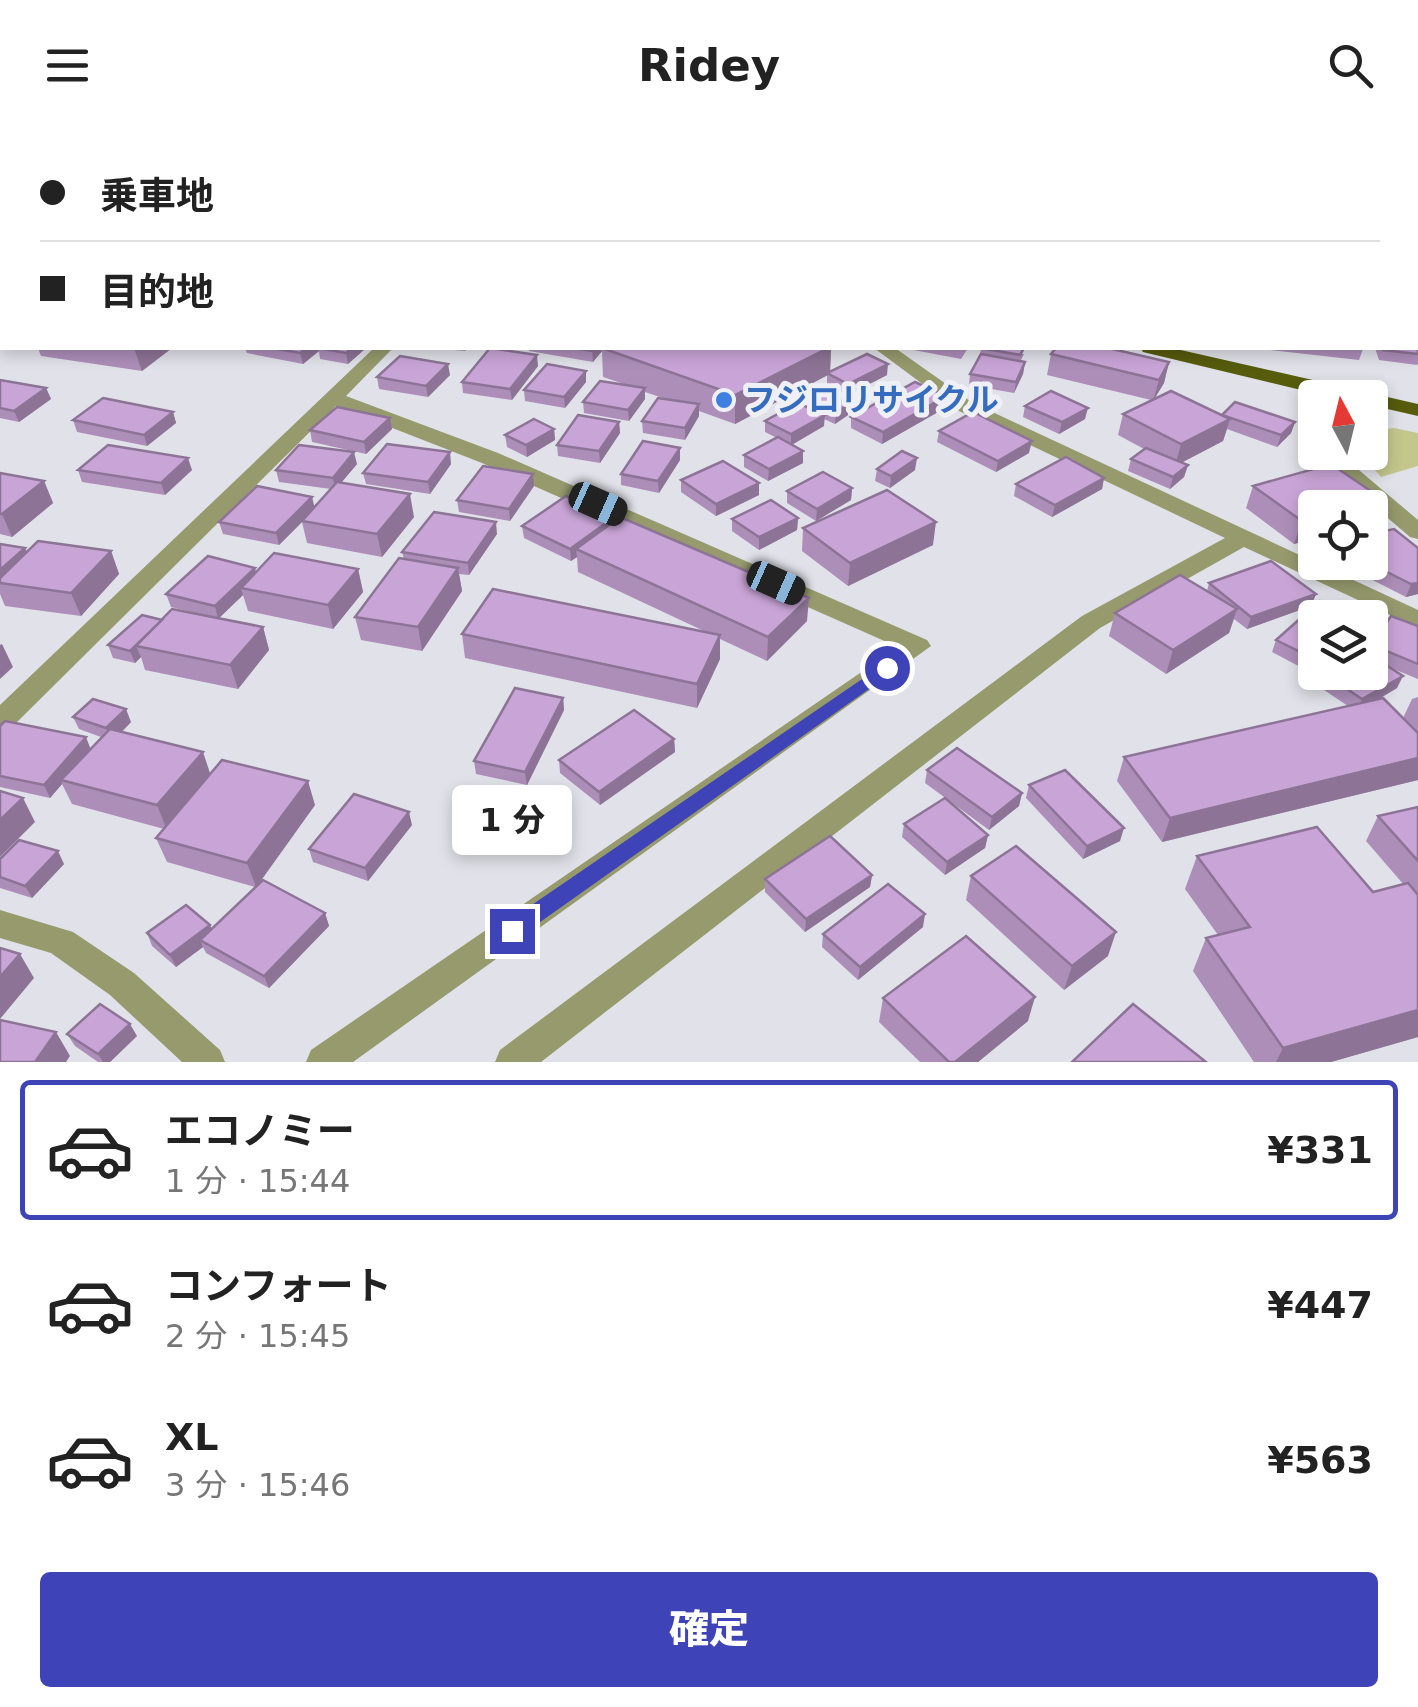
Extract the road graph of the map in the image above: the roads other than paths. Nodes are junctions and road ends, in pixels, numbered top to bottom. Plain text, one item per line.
1 (382, 350) edge
2 (886, 350) edge
3 (1159, 350) edge
4 (1298, 383) edge
5 (332, 398) junction
6 (1388, 403) edge
7 (1418, 410) edge
8 (1345, 470) edge
9 (1418, 532) edge
10 (1246, 536) junction
11 (1418, 620) edge
12 (0, 722) edge
13 (0, 924) edge
14 (207, 1062) edge
15 (324, 1062) edge
16 (513, 1062) edge

1 - 5 street
2 - 10 street
3 - 4 main road
5 - 12 street
5 - 15 street
6 - 7 main road
8 - 9 street
10 - 11 street
10 - 16 street
13 - 14 street

